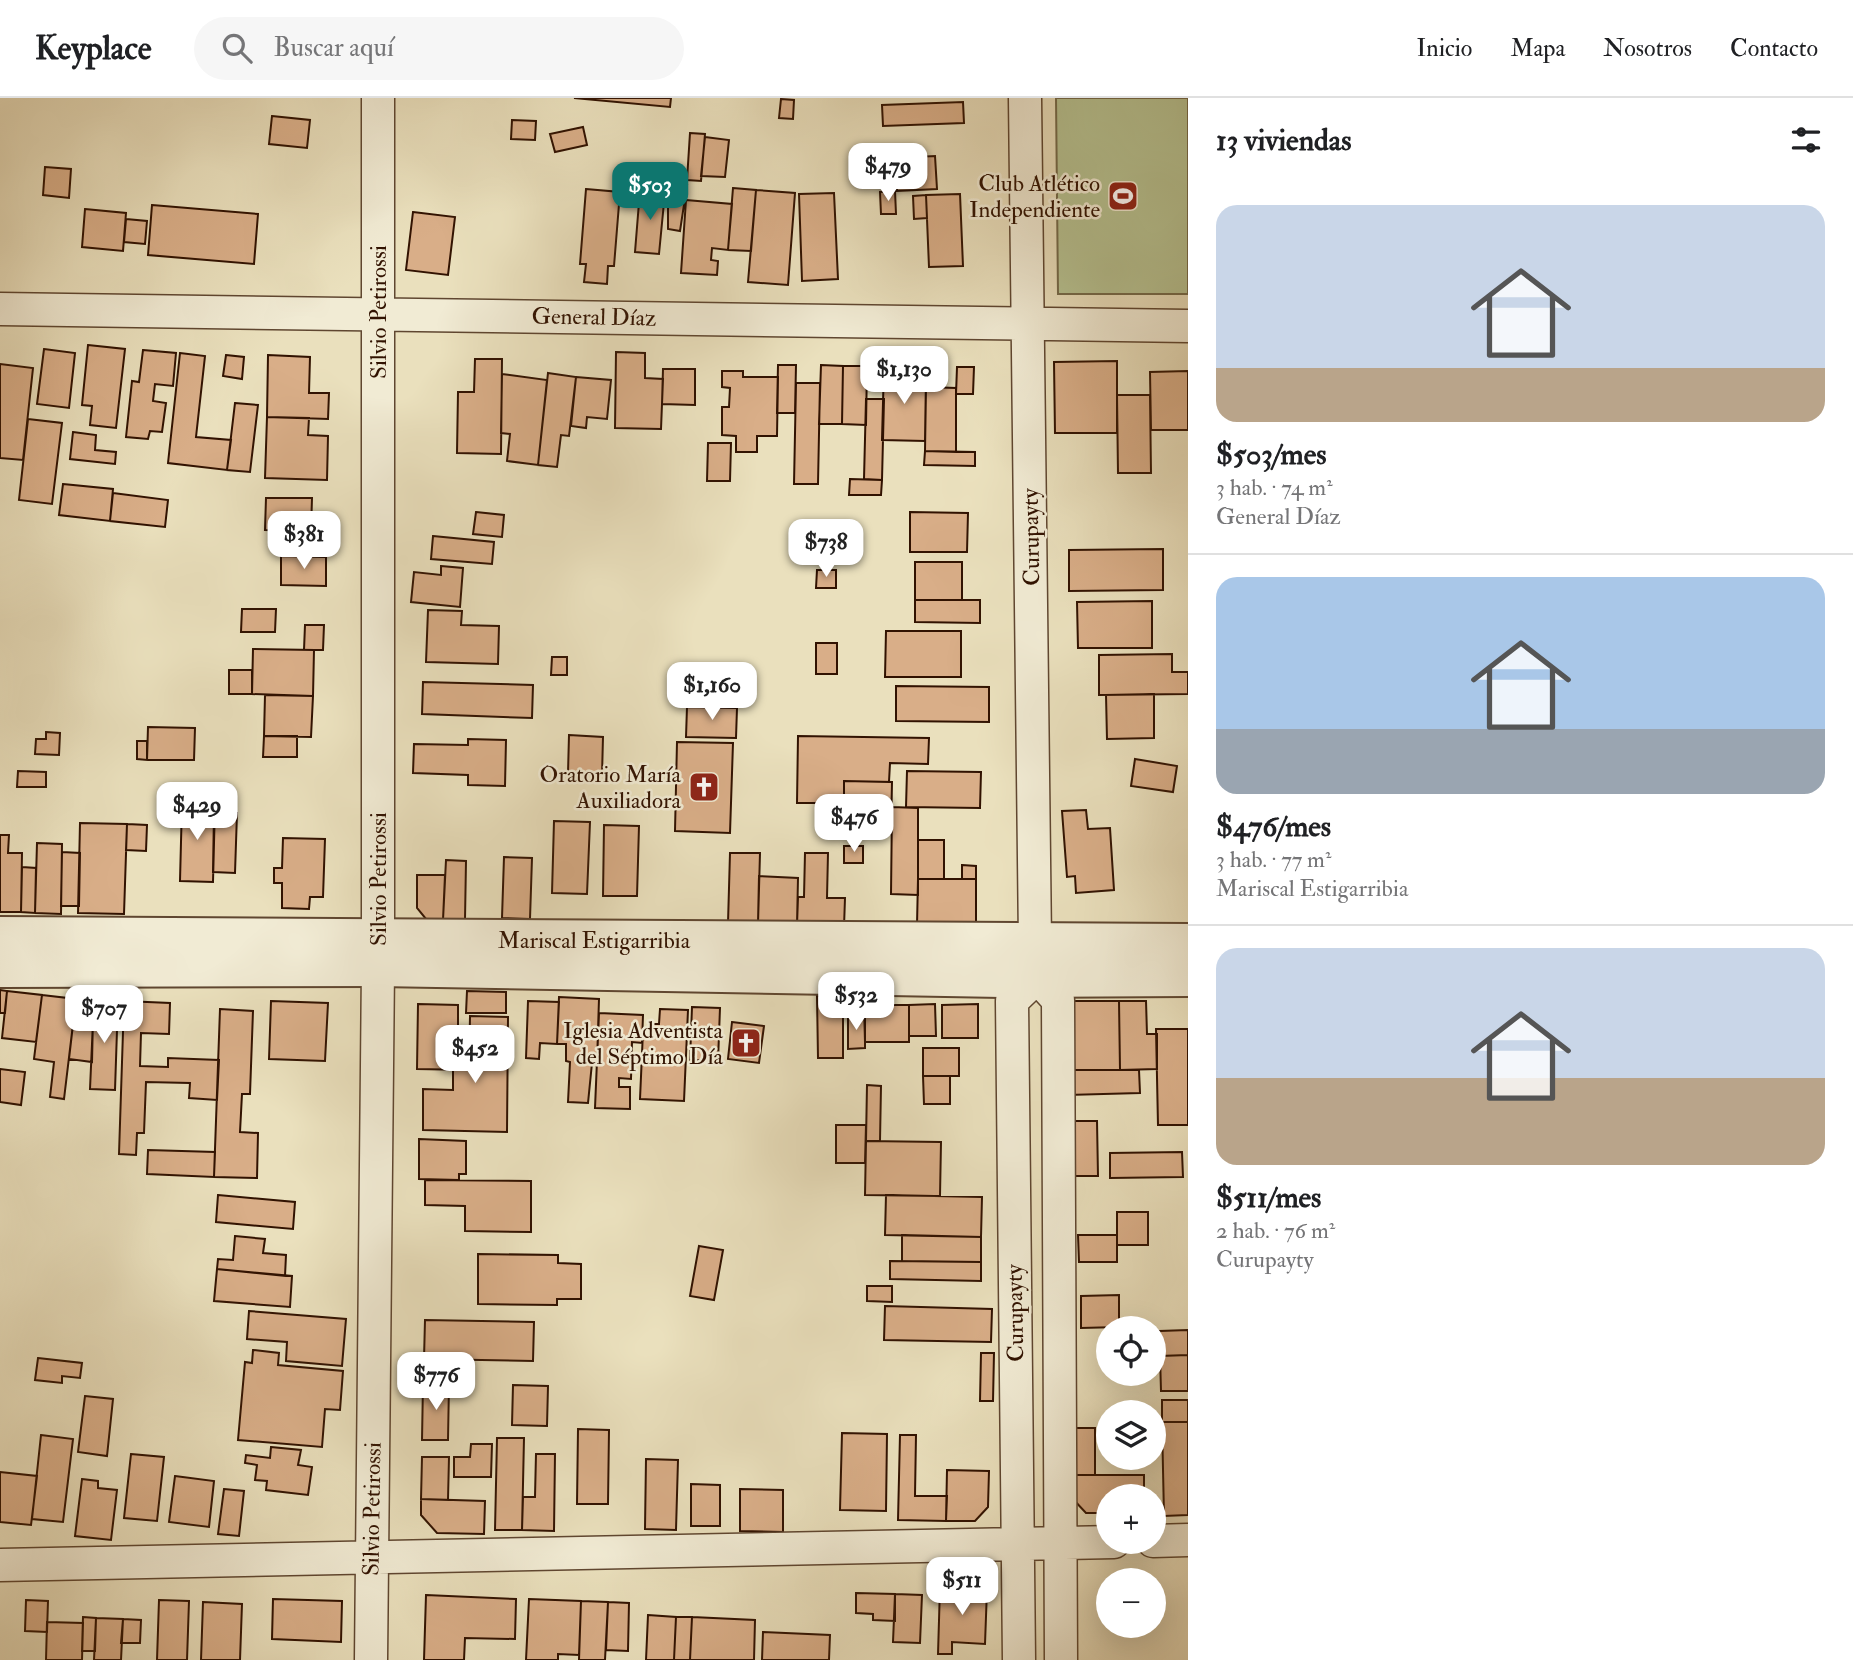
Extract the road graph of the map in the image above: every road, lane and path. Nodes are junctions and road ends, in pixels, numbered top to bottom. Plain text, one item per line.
1 (378, 98) edge
2 (1025, 98) edge
3 (0, 309) edge
4 (378, 313) junction
5 (1028, 326) junction
6 (1188, 326) edge
7 (0, 936) edge
8 (1188, 943) edge
9 (378, 952) junction
10 (1036, 960) junction
11 (0, 968) edge
12 (1188, 977) edge
13 (1188, 1540) edge
14 (1166, 1541) edge
15 (1096, 1542) edge
16 (1017, 1543) junction
17 (1059, 1543) junction
18 (372, 1557) junction
19 (0, 1565) edge
20 (371, 1660) edge
21 (1019, 1660) edge
22 (1061, 1660) edge

1 - 4 street, Silvio Petirossi
2 - 5 street, Curupayty
3 - 4 street, General Díaz
4 - 5 street, General Díaz
4 - 9 street, Silvio Petirossi
5 - 6 street, General Díaz
5 - 10 street, Curupayty
7 - 9 street
8 - 10 street
9 - 10 street
9 - 11 street
9 - 18 street, Silvio Petirossi
10 - 12 street
10 - 16 street, Curupayty
10 - 17 street, Curupayty
13 - 14 street
15 - 17 street
16 - 17 street
16 - 18 street
16 - 21 street, Curupayty
17 - 22 street, Curupayty
18 - 19 street
18 - 20 street, Silvio Petirossi

